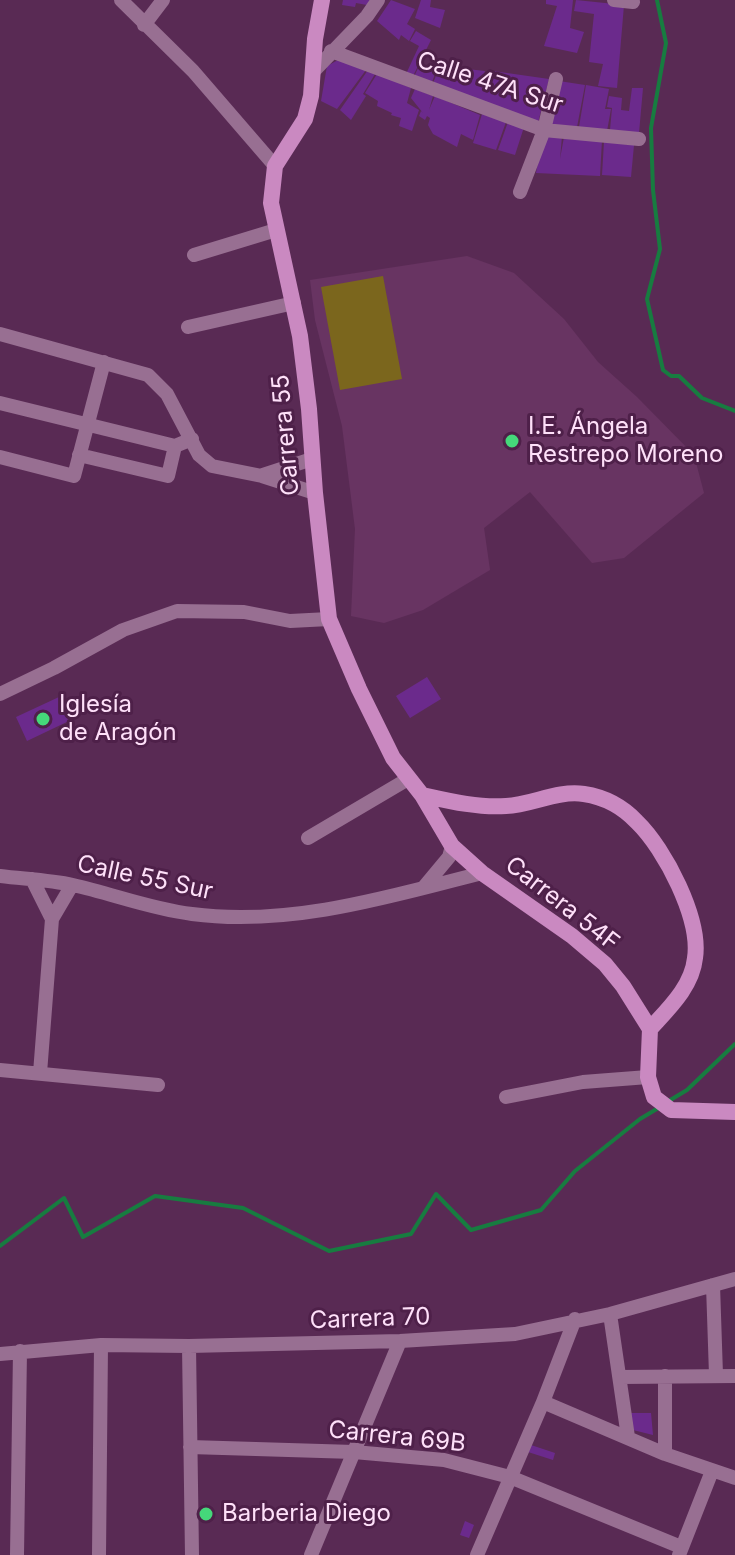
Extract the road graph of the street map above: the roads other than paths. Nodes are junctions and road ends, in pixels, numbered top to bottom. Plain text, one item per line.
1 (121, 0) edge
2 (163, 0) edge
3 (322, 0) edge
4 (378, 0) edge
5 (614, 0) edge
6 (633, 2) dead end
7 (144, 25) junction
8 (331, 51) junction
9 (312, 73) junction
10 (556, 79) dead end
11 (544, 130) junction
12 (639, 139) dead end
13 (275, 166) junction
14 (520, 192) dead end
15 (276, 230) junction
16 (194, 255) dead end
17 (294, 303) junction
18 (188, 327) dead end
19 (0, 334) edge
20 (104, 362) junction
21 (0, 403) edge
22 (87, 424) junction
23 (192, 439) junction
24 (175, 446) junction
25 (79, 455) junction
26 (0, 457) edge
27 (312, 459) junction
28 (262, 476) junction
29 (315, 493) junction
30 (329, 619) junction
31 (0, 694) edge
32 (408, 779) junction
33 (422, 795) junction
34 (308, 838) dead end
35 (452, 846) junction
36 (482, 873) junction
37 (0, 876) edge
38 (32, 879) junction
39 (72, 885) junction
40 (424, 887) junction
41 (52, 919) junction
42 (650, 1029) junction
43 (0, 1070) edge
44 (40, 1073) junction
45 (648, 1077) junction
46 (158, 1085) dead end
47 (506, 1097) dead end
48 (735, 1112) edge
49 (735, 1279) edge
50 (713, 1285) junction
51 (610, 1314) junction
52 (575, 1319) junction
53 (400, 1341) junction
54 (101, 1345) junction
55 (189, 1346) junction
56 (20, 1351) junction
57 (0, 1354) edge
58 (716, 1375) junction
59 (665, 1376) junction
60 (735, 1376) edge
61 (620, 1377) junction
62 (543, 1402) junction
63 (628, 1437) junction
64 (190, 1447) junction
65 (354, 1452) junction
66 (665, 1454) junction
67 (712, 1471) junction
68 (510, 1477) junction
69 (735, 1478) edge
70 (680, 1551) edge
71 (17, 1555) edge
72 (99, 1555) edge
73 (192, 1555) edge
74 (311, 1555) edge
75 (477, 1555) edge

1 - 7 street
2 - 7 street
3 - 9 main road, Carrera 55
4 - 8 street
5 - 6 street
7 - 13 street
8 - 9 street
8 - 11 street, Calle 47A Sur
9 - 13 main road, Carrera 55
10 - 11 street
11 - 12 street, Calle 47A Sur
11 - 14 street
13 - 15 main road, Carrera 55
15 - 16 street
15 - 17 main road, Carrera 55
17 - 18 street
17 - 27 main road, Carrera 55
19 - 20 street
20 - 22 street
20 - 23 street
21 - 22 street
22 - 24 street
22 - 25 street
23 - 24 street
23 - 28 street
24 - 25 street
25 - 26 street
27 - 28 street
27 - 29 main road, Carrera 55
28 - 29 street
29 - 30 main road, Carrera 55
30 - 31 street
30 - 32 main road, Carrera 55
32 - 33 main road, Carrera 55
32 - 34 street
33 - 35 main road, Carrera 55
33 - 42 main road
35 - 36 main road, Carrera 54F
35 - 40 street
36 - 40 street, Calle 55 Sur
36 - 42 main road, Carrera 54F
37 - 38 street, Calle 55 Sur
38 - 39 street, Calle 55 Sur
38 - 41 street
39 - 40 street, Calle 55 Sur
39 - 41 street
41 - 44 street
42 - 45 main road
43 - 44 street
44 - 46 street
45 - 47 street
45 - 48 main road
49 - 50 street, Carrera 70
50 - 51 street, Carrera 70
50 - 58 street
51 - 52 street, Carrera 70
51 - 61 street
52 - 53 street, Carrera 70
52 - 62 street
53 - 55 street, Carrera 70
53 - 65 street
54 - 55 street, Carrera 70
54 - 56 street, Carrera 70
54 - 72 street
55 - 64 street
56 - 57 street, Carrera 70
56 - 71 street
58 - 59 street
58 - 60 street
59 - 61 street
59 - 66 street
61 - 63 street
62 - 63 street
62 - 68 street
63 - 66 street
64 - 65 street, Carrera 69B
64 - 73 street
65 - 68 street, Carrera 69B
65 - 74 street
66 - 67 street
67 - 69 street
67 - 70 street
68 - 70 street, Carrera 69B
68 - 75 street

